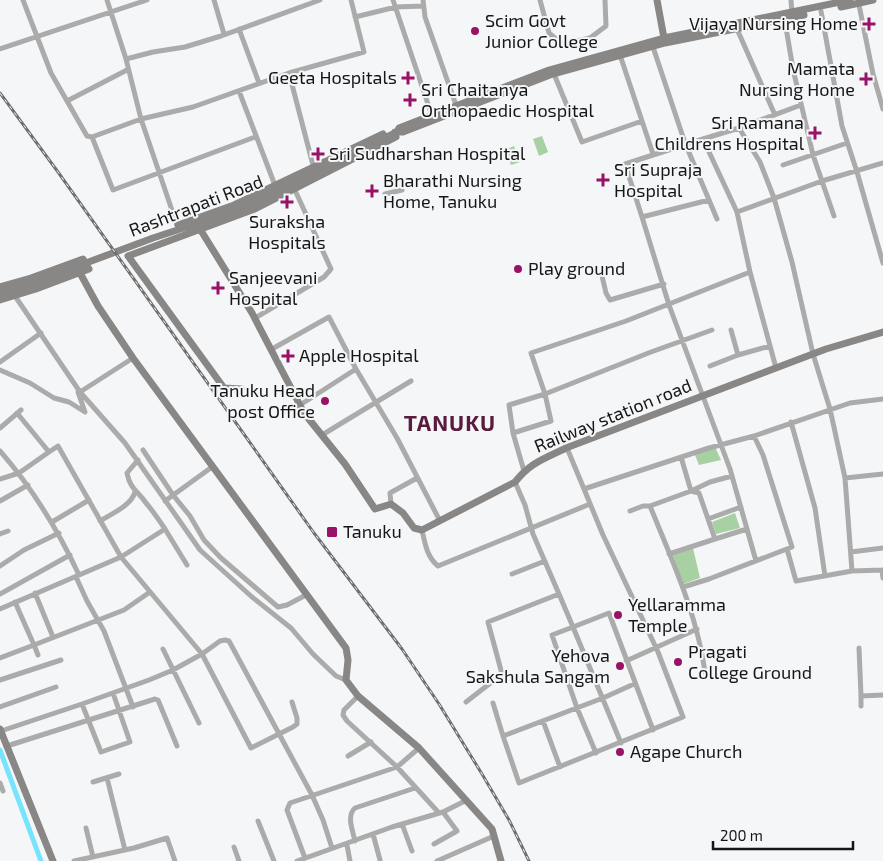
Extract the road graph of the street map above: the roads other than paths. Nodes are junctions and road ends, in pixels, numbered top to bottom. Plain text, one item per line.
1 (23, 0) edge
2 (107, 0) edge
3 (148, 0) edge
4 (214, 0) edge
5 (320, 0) edge
6 (351, 0) edge
7 (394, 0) edge
8 (540, 0) edge
9 (605, 0) edge
10 (657, 0) edge
11 (791, 0) edge
12 (850, 0) edge
13 (873, 0) edge
14 (858, 2) edge
15 (423, 3) edge
16 (396, 7) junction
17 (821, 11) junction
18 (111, 12) junction
19 (792, 15) junction
20 (355, 17) junction
21 (784, 17) junction
22 (239, 29) junction
23 (737, 29) junction
24 (224, 34) junction
25 (37, 36) junction
26 (664, 38) junction
27 (652, 44) junction
28 (0, 48) edge
29 (620, 55) junction
30 (126, 59) junction
31 (127, 70) junction
32 (289, 73) junction
33 (554, 74) junction
34 (259, 83) junction
35 (239, 91) junction
36 (67, 101) junction
37 (801, 105) junction
38 (456, 106) junction
39 (883, 109) edge
40 (775, 115) junction
41 (432, 116) junction
42 (141, 119) junction
43 (642, 121) junction
44 (739, 128) junction
45 (397, 132) junction
46 (92, 137) junction
47 (255, 137) junction
48 (703, 139) junction
49 (685, 143) junction
50 (847, 143) junction
51 (653, 154) junction
52 (813, 155) junction
53 (883, 163) edge
54 (783, 165) dead end
55 (314, 169) junction
56 (856, 170) junction
57 (160, 172) junction
58 (822, 181) junction
59 (275, 188) junction
60 (294, 188) junction
61 (402, 190) dead end
62 (385, 194) dead end
63 (774, 198) junction
64 (709, 200) junction
65 (737, 212) junction
66 (642, 216) junction
67 (834, 216) dead end
68 (717, 219) dead end
69 (177, 226) joint
70 (200, 230) junction
71 (883, 263) edge
72 (750, 272) junction
73 (80, 273) junction
74 (602, 276) dead end
75 (31, 278) junction
76 (664, 284) junction
77 (0, 287) edge
78 (36, 289) junction
79 (0, 293) edge
80 (16, 296) junction
81 (0, 300) edge
82 (669, 305) junction
83 (255, 318) junction
84 (712, 330) dead end
85 (731, 330) dead end
86 (883, 332) edge
87 (41, 333) junction
88 (682, 341) junction
89 (770, 346) junction
90 (272, 349) junction
91 (813, 354) junction
92 (738, 355) junction
93 (133, 358) junction
94 (0, 362) edge
95 (710, 366) dead end
96 (776, 368) junction
97 (356, 369) junction
98 (0, 370) edge
99 (411, 381) dead end
100 (75, 384) junction
101 (241, 389) dead end
102 (80, 392) junction
103 (545, 394) junction
104 (702, 397) junction
105 (883, 399) edge
106 (376, 402) junction
107 (300, 405) junction
108 (830, 409) junction
109 (791, 422) junction
110 (0, 428) edge
111 (513, 433) junction
112 (322, 435) junction
113 (754, 436) junction
114 (721, 444) junction
115 (568, 448) junction
116 (143, 450) dead end
117 (0, 451) edge
118 (49, 452) junction
119 (681, 457) junction
120 (138, 460) junction
121 (212, 467) junction
122 (524, 471) junction
123 (19, 474) junction
124 (883, 474) edge
125 (732, 476) junction
126 (417, 478) junction
127 (845, 478) junction
128 (0, 480) edge
129 (516, 482) junction
130 (28, 485) junction
131 (584, 489) junction
132 (691, 491) junction
133 (135, 492) junction
134 (173, 495) junction
135 (89, 500) junction
136 (0, 501) edge
137 (165, 501) junction
138 (390, 504) junction
139 (590, 504) junction
140 (650, 506) junction
141 (741, 507) junction
142 (630, 511) dead end
143 (708, 519) junction
144 (100, 520) junction
145 (440, 521) junction
146 (52, 522) junction
147 (165, 529) junction
148 (532, 529) junction
149 (747, 529) junction
150 (422, 530) junction
151 (8, 531) dead end
152 (59, 533) junction
153 (0, 534) edge
154 (715, 539) junction
155 (883, 548) edge
156 (787, 549) junction
157 (852, 552) junction
158 (670, 554) junction
159 (70, 555) junction
160 (121, 557) junction
161 (756, 560) junction
162 (545, 562) junction
163 (187, 565) dead end
164 (0, 566) edge
165 (883, 570) edge
166 (852, 571) junction
167 (512, 574) dead end
168 (78, 576) junction
169 (824, 576) junction
170 (883, 578) edge
171 (682, 587) junction
172 (150, 592) junction
173 (34, 593) junction
174 (0, 594) edge
175 (559, 594) junction
176 (306, 595) junction
177 (15, 602) junction
178 (0, 609) edge
179 (98, 620) junction
180 (573, 627) junction
181 (697, 629) junction
182 (53, 637) junction
183 (34, 645) junction
184 (656, 647) junction
185 (859, 648) dead end
186 (163, 649) dead end
187 (202, 654) junction
188 (38, 655) dead end
189 (0, 658) edge
190 (61, 660) dead end
191 (626, 661) junction
192 (173, 670) junction
193 (705, 672) dead end
194 (0, 680) edge
195 (346, 680) junction
196 (634, 684) junction
197 (56, 687) dead end
198 (126, 689) junction
199 (113, 693) junction
200 (883, 695) edge
201 (358, 696) junction
202 (861, 696) junction
203 (603, 698) junction
204 (292, 702) dead end
205 (466, 702) dead end
206 (493, 703) dead end
207 (82, 704) junction
208 (861, 706) dead end
209 (0, 707) edge
210 (133, 707) junction
211 (577, 708) junction
212 (119, 712) junction
213 (543, 720) junction
214 (89, 721) junction
215 (200, 723) dead end
216 (0, 730) edge
217 (653, 730) junction
218 (279, 734) junction
219 (503, 736) junction
220 (371, 742) junction
221 (621, 743) junction
222 (7, 746) junction
223 (177, 746) dead end
224 (419, 748) junction
225 (596, 753) junction
226 (348, 756) dead end
227 (397, 767) junction
228 (560, 767) junction
229 (119, 774) dead end
230 (107, 778) junction
231 (93, 782) dead end
232 (0, 783) edge
233 (415, 788) junction
234 (4, 791) dead end
235 (312, 795) junction
236 (466, 800) junction
237 (441, 812) junction
238 (258, 821) dead end
239 (402, 824) junction
240 (86, 828) dead end
241 (373, 834) junction
242 (494, 836) junction
243 (355, 841) junction
244 (434, 844) dead end
245 (347, 845) junction
246 (234, 847) dead end
247 (332, 848) junction
248 (125, 850) junction
249 (412, 851) dead end
250 (93, 857) junction
251 (305, 858) junction
252 (380, 860) edge
253 (53, 861) edge
254 (76, 861) edge
255 (175, 861) edge
256 (238, 861) edge
257 (274, 861) edge
258 (297, 861) edge
259 (350, 861) edge
260 (437, 861) edge
261 (501, 861) edge

1 - 25 street
2 - 18 street
3 - 18 street
4 - 24 street
5 - 22 street
6 - 20 street
7 - 16 street
8 - 9 street
10 - 26 street
11 - 19 street
12 - 19 street
13 - 14 street
14 - 17 street
14 - 39 street
15 - 16 street
15 - 38 street
16 - 20 street
16 - 41 street
17 - 19 street
17 - 50 street
18 - 25 street
18 - 30 street
19 - 21 street
20 - 32 street
21 - 23 street
21 - 26 street
21 - 37 street
22 - 24 street
22 - 34 street
23 - 27 street
23 - 40 street
24 - 30 street
25 - 28 street
25 - 36 street
26 - 27 street
27 - 29 street
27 - 38 street
27 - 49 street
29 - 33 street
29 - 43 street
30 - 31 street
31 - 36 street
31 - 42 street
32 - 34 street
32 - 55 street
33 - 43 street
33 - 45 street
34 - 35 street
35 - 42 street
35 - 47 street
36 - 46 street
37 - 40 street
37 - 52 street
38 - 41 street
40 - 44 street
41 - 45 street
42 - 46 street
42 - 57 street
43 - 51 street
44 - 48 street
44 - 63 street
45 - 55 street
45 - 60 street
46 - 57 street
47 - 57 street
47 - 59 street
48 - 49 street
48 - 65 street
49 - 51 street
49 - 64 street
50 - 52 street
50 - 56 street
51 - 66 street
52 - 54 street
52 - 58 street
53 - 56 street
55 - 59 street
56 - 58 street
56 - 71 street
57 - 69 street
58 - 63 street
58 - 67 street
59 - 69 street
59 - 79 street, Rashtrapati Road
60 - 70 street
60 - 83 street
61 - 62 street
63 - 65 street
63 - 91 street
64 - 66 street
64 - 68 street
65 - 72 street
66 - 76 street
70 - 83 street
70 - 101 street
72 - 82 street
72 - 89 street
73 - 75 street
73 - 78 street
73 - 93 street
74 - 76 street
75 - 77 street
75 - 78 street
76 - 82 street
78 - 80 street
80 - 81 street
80 - 87 street
82 - 88 street
82 - 103 street
83 - 90 street
84 - 88 street
85 - 92 street
86 - 91 street, Railway station road
87 - 94 street
87 - 100 street
88 - 103 street
88 - 104 street
89 - 92 street
89 - 96 street
90 - 97 street
90 - 107 street
91 - 96 street, Railway station road
91 - 108 street
92 - 95 street
93 - 102 street
93 - 121 street
96 - 104 street, Railway station road
97 - 106 street
97 - 107 street
98 - 100 street
99 - 106 street
100 - 102 street
102 - 120 street
103 - 111 street
103 - 111 street
104 - 114 street
104 - 115 street, Railway station road
105 - 108 street
106 - 112 street
106 - 126 street
107 - 112 street
108 - 109 street
108 - 127 street
109 - 113 street
109 - 169 street
110 - 118 street
111 - 122 street
112 - 138 street
113 - 114 street
113 - 156 street
114 - 119 street
114 - 125 street
115 - 122 street, Railway station road
115 - 131 street
116 - 134 street
117 - 123 street
118 - 123 street
118 - 135 street
119 - 131 street
119 - 132 street
120 - 133 street
120 - 137 street
121 - 134 street
121 - 176 street
122 - 129 street, Railway station road
123 - 128 street
123 - 130 street
124 - 127 street
125 - 132 street
125 - 141 street
126 - 138 street
126 - 145 street
127 - 157 street
129 - 145 street, Railway station road
129 - 148 street
130 - 136 street
130 - 146 street
131 - 139 street
132 - 140 street
132 - 143 street
133 - 144 street
133 - 147 street
134 - 137 street
134 - 176 street
135 - 144 street
135 - 146 street
137 - 195 street
138 - 150 street
139 - 148 street
139 - 184 street
140 - 142 street
140 - 158 street
141 - 143 street
141 - 149 street
143 - 154 street
144 - 160 street
145 - 150 street, Railway station road
146 - 152 street
147 - 160 street
147 - 163 street
148 - 150 street
148 - 162 street
149 - 154 street
149 - 161 street
151 - 153 street
152 - 159 street
152 - 164 street
154 - 158 street
155 - 157 street
156 - 161 street
156 - 169 street
157 - 166 street
158 - 171 street
159 - 168 street
159 - 174 street
160 - 168 street
160 - 172 street
161 - 171 street
162 - 167 street
162 - 175 street
165 - 166 street
165 - 170 street
166 - 169 street
168 - 173 street
168 - 179 street
171 - 181 street
172 - 179 street
172 - 187 street
173 - 177 street
173 - 182 street
175 - 180 street
175 - 205 street
176 - 195 street
177 - 178 street
177 - 183 street
179 - 182 street
179 - 198 street
180 - 191 street
180 - 203 street
180 - 211 street
181 - 184 street
181 - 193 street
182 - 183 street
183 - 188 street
183 - 189 street
184 - 191 street
184 - 217 street
185 - 202 street
186 - 192 street
187 - 192 street
187 - 218 street
187 - 218 street
190 - 194 street
191 - 196 street
192 - 198 street
192 - 215 street
195 - 201 street
196 - 203 street
196 - 217 street
197 - 209 street
198 - 199 street
198 - 210 street
199 - 207 street
199 - 212 street
200 - 202 street
201 - 220 street
201 - 224 street
202 - 208 street
203 - 211 street
203 - 221 street
204 - 218 street
206 - 219 street
207 - 214 street
207 - 216 street
210 - 212 street
210 - 223 street
211 - 213 street
211 - 225 street
212 - 214 street
212 - 214 street
213 - 219 street
213 - 228 street
214 - 222 street
216 - 222 street
217 - 221 street
218 - 235 street
219 - 228 street
220 - 226 street
220 - 227 street
221 - 225 street
222 - 253 street
224 - 227 street
224 - 236 street
225 - 228 street
227 - 233 street
227 - 235 street
229 - 230 street
230 - 231 street
230 - 248 street
232 - 234 street
233 - 237 street
233 - 243 street
235 - 247 street
235 - 251 street
236 - 237 street
236 - 242 street
237 - 239 street
237 - 244 street
238 - 257 street
239 - 241 street
239 - 249 street
240 - 250 street
241 - 243 street
241 - 252 street
242 - 260 street
242 - 261 street
243 - 245 street
245 - 247 street
245 - 259 street
246 - 256 street
247 - 251 street
248 - 250 street
248 - 255 street
250 - 254 street
251 - 258 street

